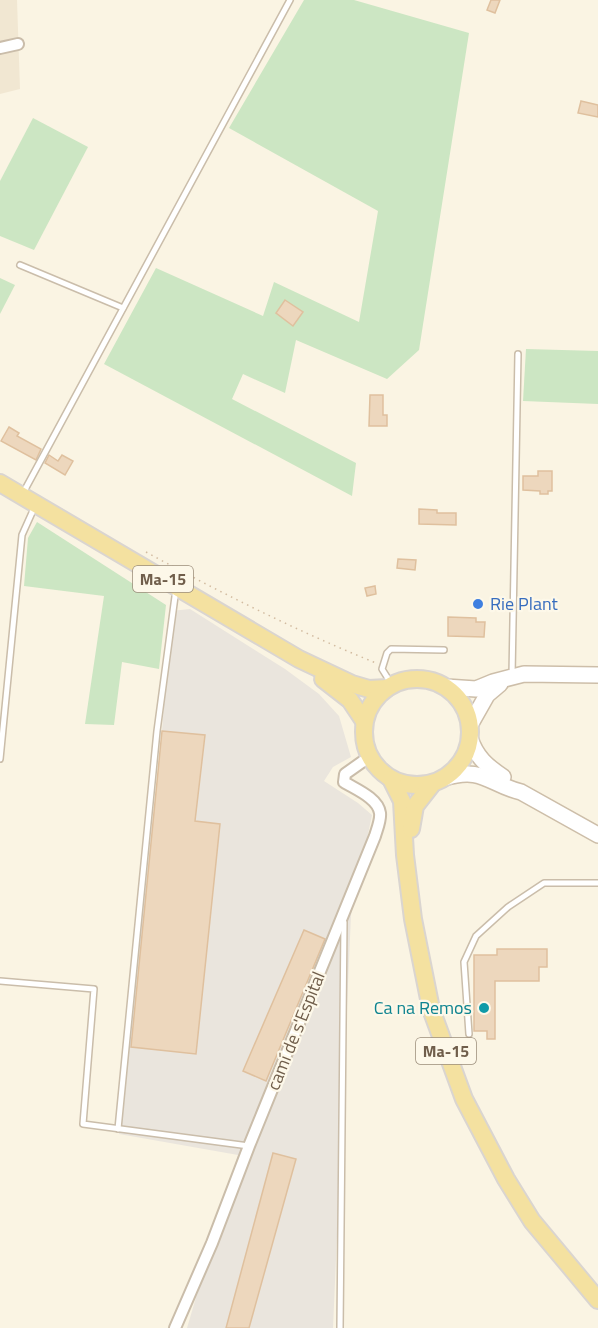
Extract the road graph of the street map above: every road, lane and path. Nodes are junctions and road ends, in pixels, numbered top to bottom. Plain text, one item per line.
1 (290, 0) edge
2 (18, 44) dead end
3 (0, 48) edge
4 (20, 265) dead end
5 (123, 308) junction
6 (518, 354) dead end
7 (0, 483) edge
8 (29, 500) junction
9 (143, 551) dead end
10 (177, 587) junction
11 (444, 651) dead end
12 (299, 659) junction
13 (382, 665) junction
14 (598, 675) edge
15 (509, 677) junction
16 (389, 686) junction
17 (446, 687) junction
18 (364, 721) junction
19 (470, 732) junction
20 (369, 756) junction
21 (0, 759) edge
22 (391, 779) junction
23 (438, 780) junction
24 (521, 792) junction
25 (598, 835) edge
26 (407, 865) junction
27 (598, 883) edge
28 (344, 911) junction
29 (0, 981) edge
30 (469, 1034) dead end
31 (118, 1129) junction
32 (249, 1146) junction
33 (598, 1300) edge
34 (175, 1328) edge
35 (340, 1328) edge

1 - 5 lane
2 - 3 street
4 - 5 lane
5 - 8 lane
6 - 15 lane
7 - 8 main road, Ma-15
8 - 10 main road, Ma-15
8 - 21 lane
9 - 13 path
10 - 12 main road, Ma-15
10 - 31 lane
11 - 13 lane
12 - 16 main road, Ma-15
12 - 18 main road, Ma-15
13 - 16 lane
14 - 15 main road
15 - 17 main road
15 - 19 main road
16 - 17 main road, Ma-15
16 - 18 main road
17 - 19 main road
18 - 20 main road
19 - 23 main road, Ma-15
19 - 24 main road
20 - 22 main road, Ma-15
20 - 28 street, camí de s'Espital
22 - 23 main road
22 - 26 main road, Ma-15
23 - 24 main road
23 - 26 main road, Ma-15
24 - 25 main road
26 - 33 main road, Ma-15
27 - 30 lane
28 - 32 street, camí de s'Espital
28 - 35 lane
29 - 31 lane
31 - 32 lane
32 - 34 street, camí de s'Espital

